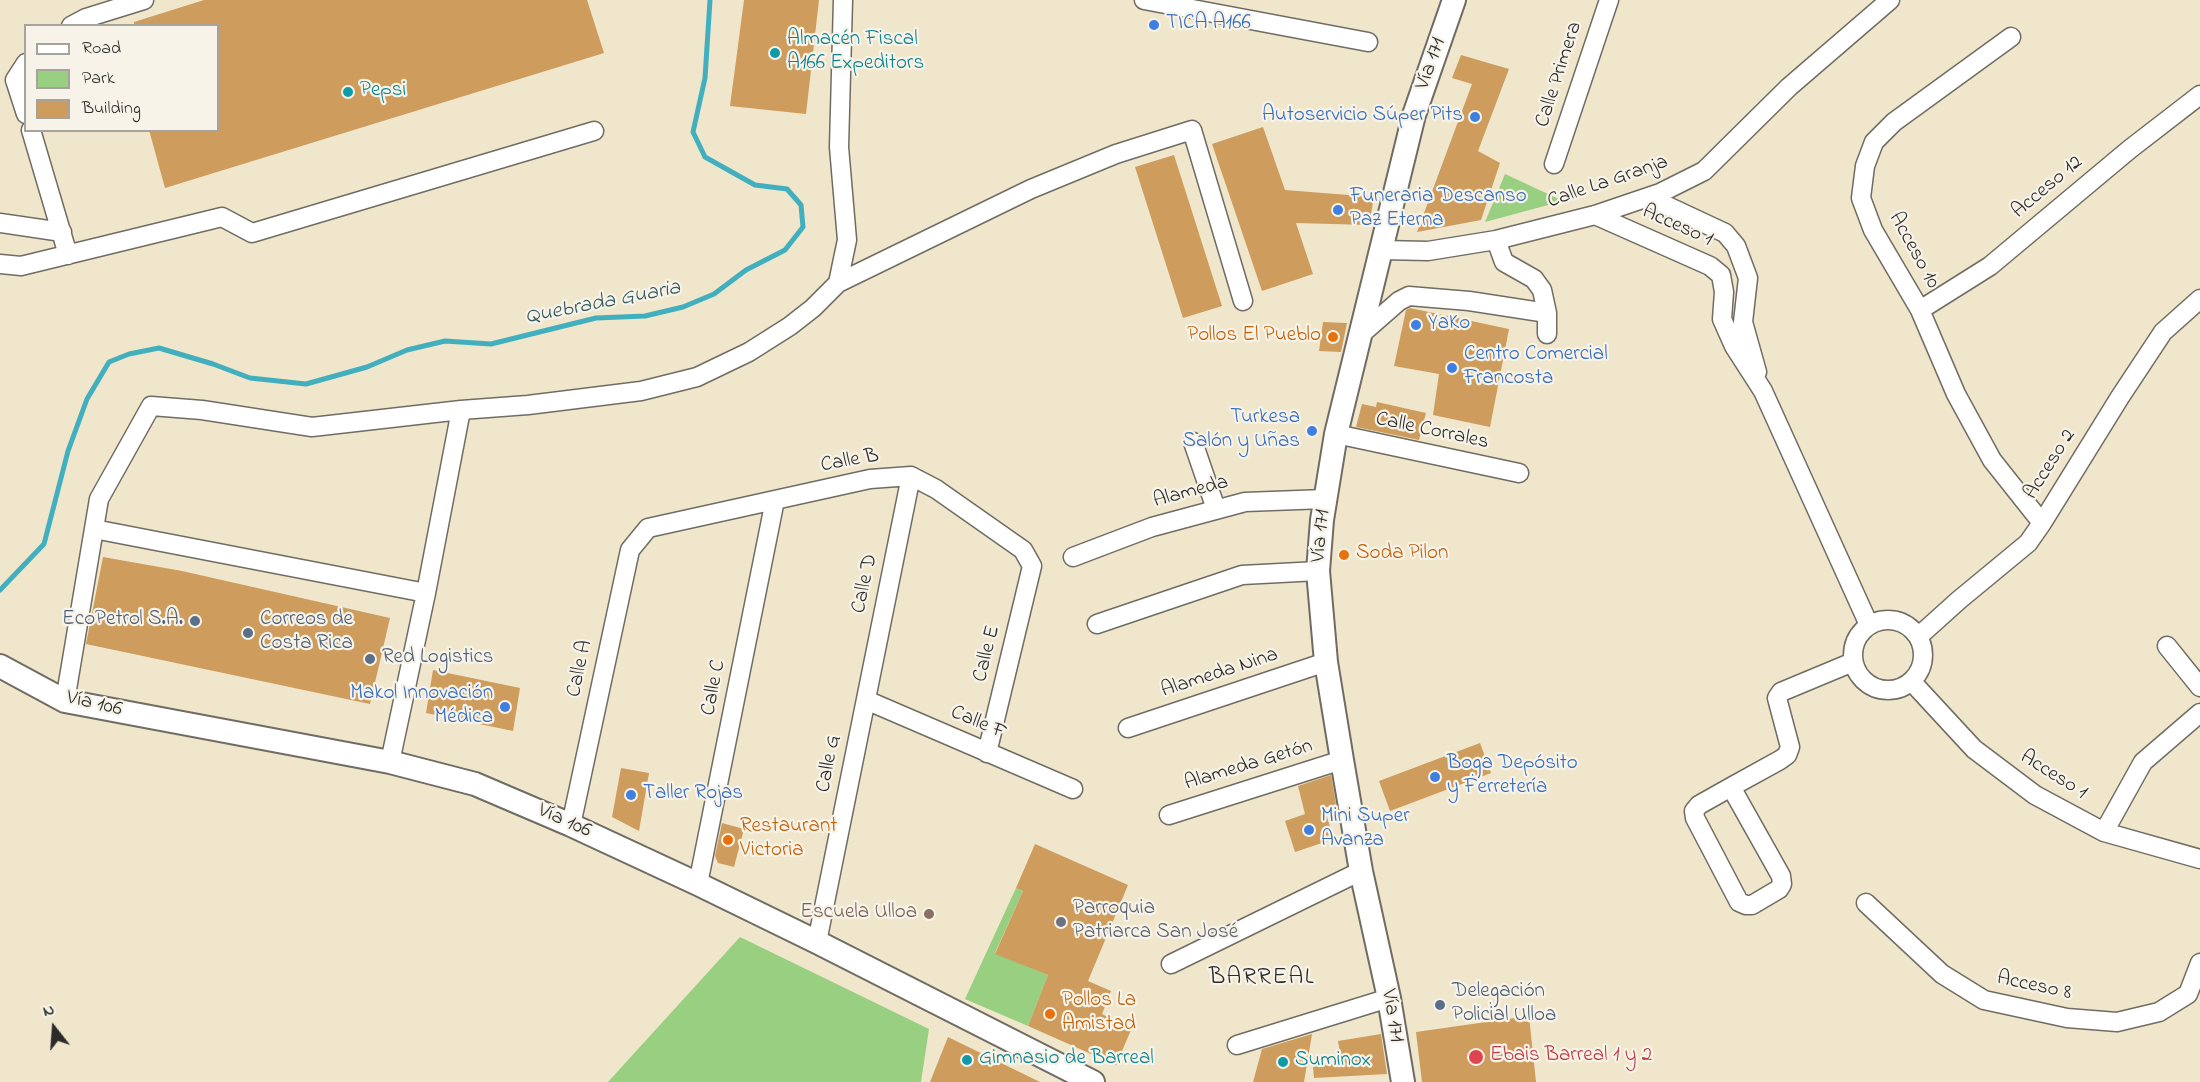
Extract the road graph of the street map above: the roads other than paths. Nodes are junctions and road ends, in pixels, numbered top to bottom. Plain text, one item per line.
1 (144, 0) edge
2 (843, 0) edge
3 (1144, 0) edge
4 (1454, 0) edge
5 (1609, 0) edge
6 (1890, 0) edge
7 (75, 24) edge
8 (2011, 37) dead end
9 (1368, 42) dead end
10 (24, 66) edge
11 (2200, 95) edge
12 (24, 108) edge
13 (594, 131) dead end
14 (32, 132) edge
15 (1554, 164) dead end
16 (1648, 197) junction
17 (1595, 215) junction
18 (0, 223) edge
19 (62, 232) junction
20 (1496, 240) junction
21 (1382, 250) junction
22 (68, 255) junction
23 (0, 264) edge
24 (838, 283) junction
25 (2200, 299) edge
26 (1243, 301) dead end
27 (1920, 310) junction
28 (1547, 313) junction
29 (1547, 334) dead end
30 (1359, 336) junction
31 (1763, 391) junction
32 (461, 410) junction
33 (1336, 434) junction
34 (1192, 442) dead end
35 (1519, 473) dead end
36 (911, 476) junction
37 (1325, 499) junction
38 (776, 500) junction
39 (1215, 509) junction
40 (2042, 523) junction
41 (648, 528) joint
42 (94, 529) junction
43 (1073, 557) dead end
44 (1032, 566) joint
45 (1318, 571) junction
46 (426, 593) junction
47 (1097, 624) dead end
48 (1869, 625) junction
49 (1919, 636) junction
50 (2166, 646) dead end
51 (1326, 662) junction
52 (1853, 662) junction
53 (0, 666) edge
54 (1912, 682) junction
55 (2200, 687) edge
56 (866, 700) junction
57 (65, 701) junction
58 (2200, 712) edge
59 (1128, 728) dead end
60 (987, 753) junction
61 (1342, 760) junction
62 (390, 762) junction
63 (1731, 787) junction
64 (1073, 789) dead end
65 (1169, 814) dead end
66 (571, 825) junction
67 (2104, 832) junction
68 (2200, 859) edge
69 (1361, 871) junction
70 (698, 884) junction
71 (1866, 903) dead end
72 (817, 942) junction
73 (2200, 963) edge
74 (1171, 964) dead end
75 (1389, 998) junction
76 (1237, 1046) dead end
77 (1089, 1081) edge
78 (1402, 1082) edge

1 - 7 street
2 - 24 street
3 - 9 street
4 - 21 main road, Vía 171
5 - 15 street, Calle Primera
6 - 16 street, Calle La Granja
8 - 27 street, Acceso 10
10 - 12 street
11 - 27 street, Acceso 12
13 - 22 street
14 - 19 street
16 - 17 street, Calle La Granja
16 - 31 street, Acceso 1
17 - 20 street, Calle La Granja
17 - 31 street, Acceso 1
18 - 19 street
19 - 22 street
20 - 21 street, Calle La Granja
20 - 28 street
21 - 30 main road, Vía 171
22 - 23 street
24 - 26 street
24 - 32 street
25 - 40 street, Acceso 2
27 - 40 street, Acceso 10
28 - 29 street
28 - 30 street
30 - 33 main road, Vía 171
31 - 48 street, Acceso 1
32 - 42 street
32 - 46 street
33 - 35 street, Calle Corrales
33 - 37 main road, Vía 171
34 - 39 street
36 - 38 street, Calle B
36 - 44 street, Calle B
36 - 56 street, Calle D
37 - 39 street, Alameda
37 - 45 main road, Vía 171
38 - 41 street, Calle B
38 - 70 street, Calle C
39 - 43 street, Alameda
40 - 49 street, Acceso 2
41 - 66 street, Calle A
42 - 46 street
42 - 57 street
44 - 60 street, Calle E
45 - 47 street
45 - 51 main road, Vía 171
46 - 62 street
48 - 49 street
48 - 52 street
49 - 54 street
50 - 55 street
51 - 59 street, Alameda Nina
51 - 61 main road, Vía 171
52 - 54 street
52 - 63 street
53 - 57 main road, Vía 106
54 - 67 street, Acceso 1
56 - 60 street, Calle F
56 - 72 street, Calle G
57 - 62 main road, Vía 106
58 - 67 street
60 - 64 street, Calle F
61 - 65 street, Alameda Getón
61 - 69 main road, Vía 171
62 - 66 main road, Vía 106
63 - 63 street
66 - 70 main road, Vía 106
67 - 68 street, Acceso 1
69 - 74 street
69 - 75 main road, Vía 171
70 - 72 main road, Vía 106
71 - 73 street, Acceso 8
72 - 77 main road, Vía 106
75 - 76 street
75 - 78 main road, Vía 171

